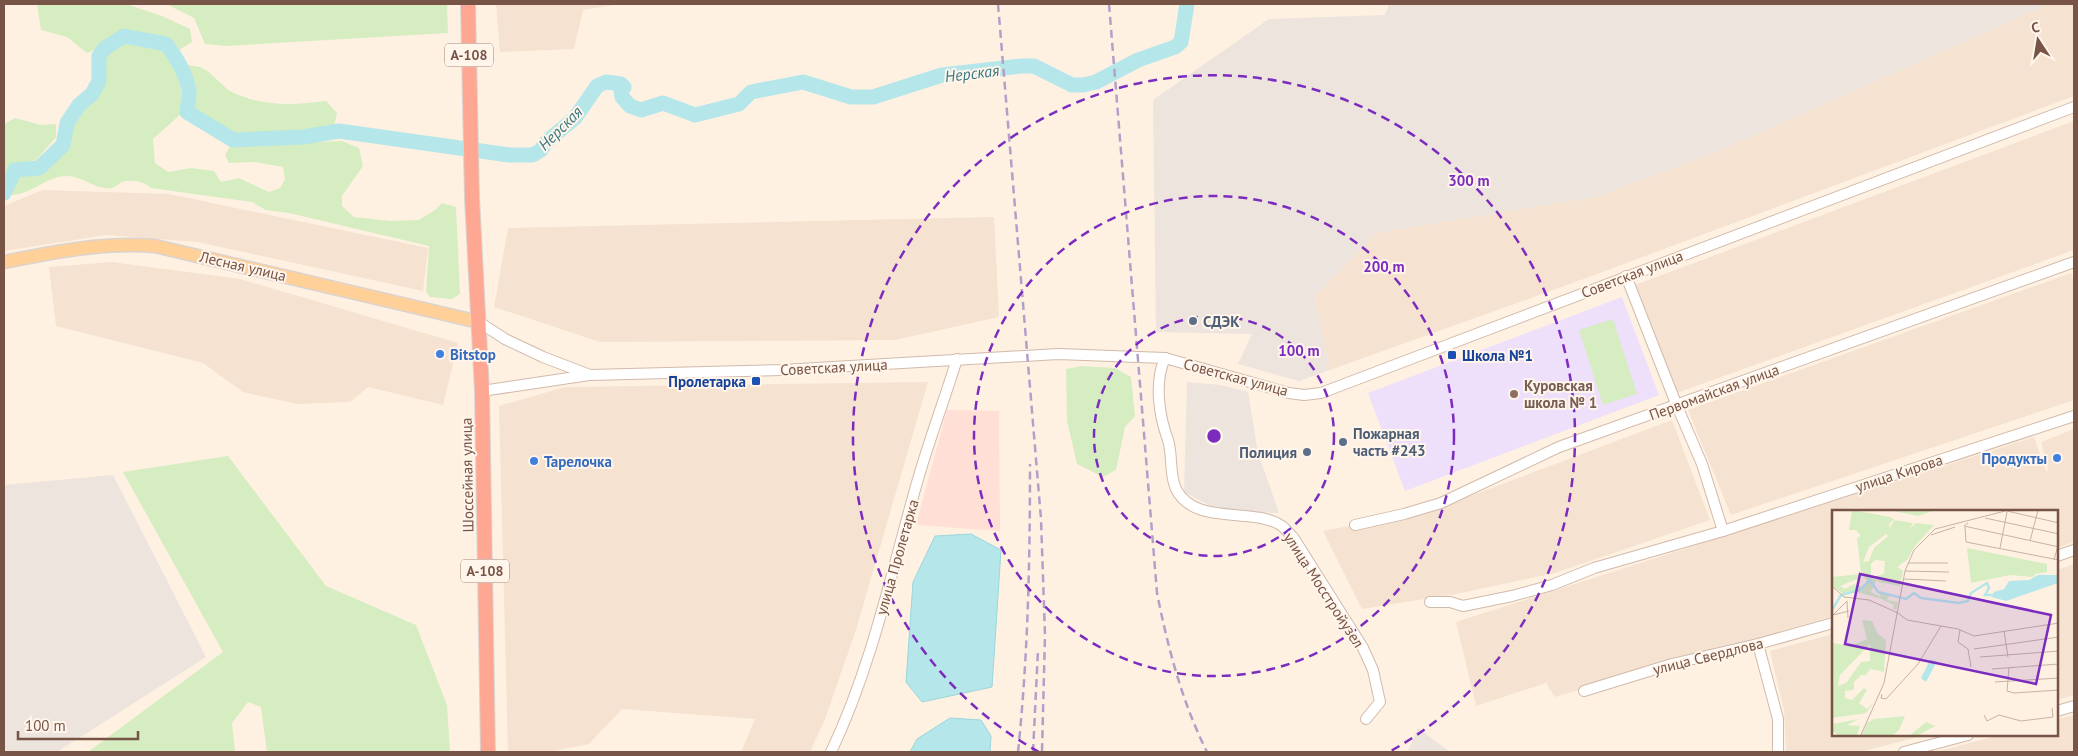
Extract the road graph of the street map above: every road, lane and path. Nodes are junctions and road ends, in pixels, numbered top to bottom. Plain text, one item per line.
1 (468, 4) edge
2 (2074, 107) edge
3 (4, 262) edge
4 (2074, 262) edge
5 (1626, 276) junction
6 (479, 322) junction
7 (1165, 358) junction
8 (957, 359) junction
9 (590, 375) junction
10 (482, 391) junction
11 (1677, 406) junction
12 (2074, 416) edge
13 (1355, 525) dead end
14 (1723, 531) junction
15 (2074, 550) edge
16 (2058, 556) edge
17 (1430, 602) dead end
18 (1832, 623) edge
19 (1758, 644) junction
20 (1584, 691) dead end
21 (2074, 706) edge
22 (2058, 710) edge
23 (1366, 719) dead end
24 (1964, 736) edge
25 (488, 752) edge
26 (831, 752) edge
27 (1778, 752) edge
28 (1904, 752) edge

1 - 6 highway, Шоссейная улица / А-108
2 - 5 street, Советская улица
3 - 6 main road, Лесная улица
4 - 11 street, Первомайская улица
5 - 7 street, Советская улица
5 - 11 street
6 - 9 street, Советская улица
6 - 10 highway, Шоссейная улица / А-108
7 - 8 street, Советская улица
7 - 23 street, улица Мосстройузел
8 - 9 street, Советская улица
8 - 26 street, улица Пролетарка
9 - 10 street
10 - 25 highway, Шоссейная улица / А-108
11 - 13 street, Первомайская улица
11 - 14 street
12 - 14 street, улица Кирова
14 - 17 street, улица Кирова
15 - 16 street
18 - 19 street, улица Свердлова
19 - 20 street, улица Свердлова
19 - 27 street
21 - 22 street
24 - 28 street

